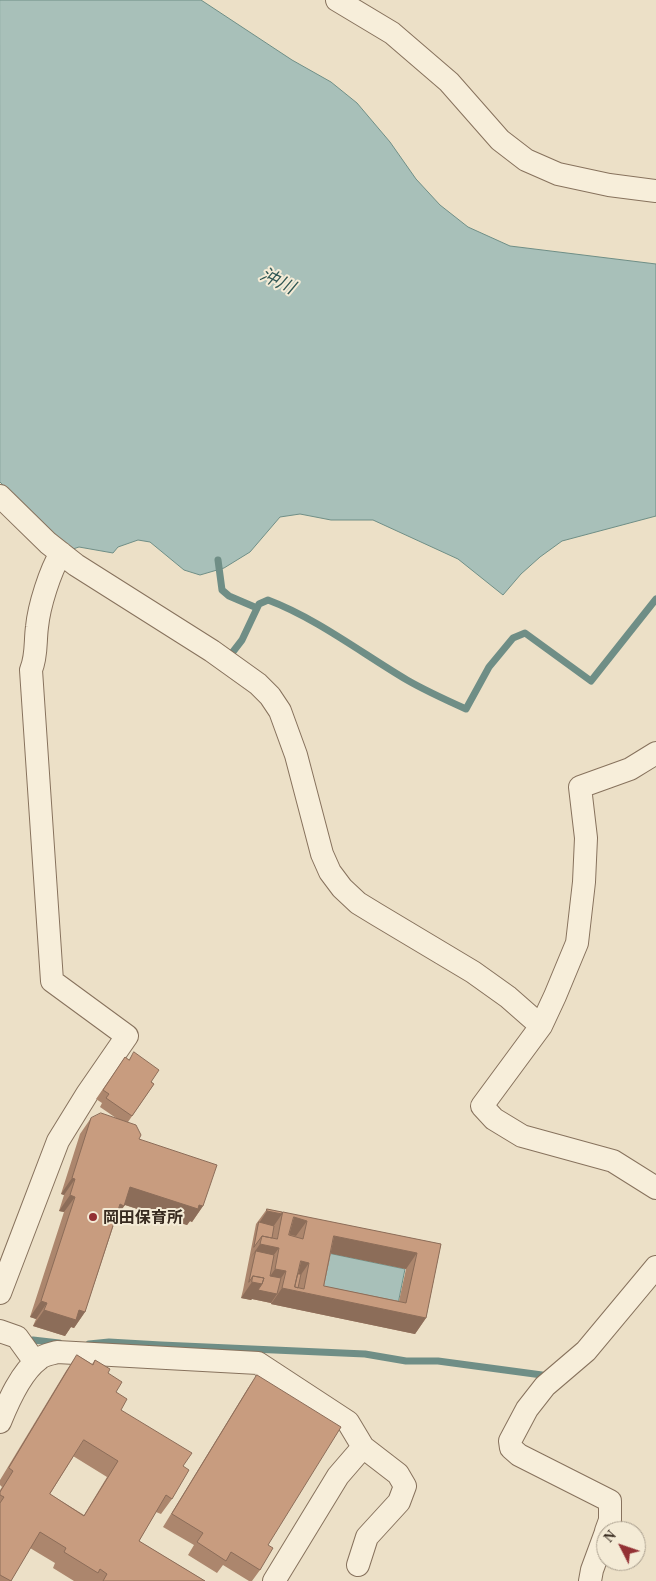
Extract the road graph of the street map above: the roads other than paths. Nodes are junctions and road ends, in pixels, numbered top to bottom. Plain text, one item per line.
1 (337, 0) edge
2 (656, 191) edge
3 (0, 496) edge
4 (61, 553) junction
5 (656, 753) edge
6 (541, 1026) junction
7 (656, 1188) edge
8 (656, 1267) edge
9 (0, 1293) edge
10 (0, 1331) edge
11 (35, 1362) junction
12 (0, 1422) edge
13 (363, 1447) junction
14 (610, 1521) edge
15 (596, 1559) edge
16 (358, 1565) dead end
17 (274, 1581) edge
18 (590, 1581) edge

1 - 2 street
3 - 4 street
4 - 6 street
4 - 9 street
5 - 6 street
6 - 7 street
8 - 14 street
10 - 11 street
11 - 12 street
11 - 13 street
13 - 16 street
13 - 17 street
15 - 18 street

